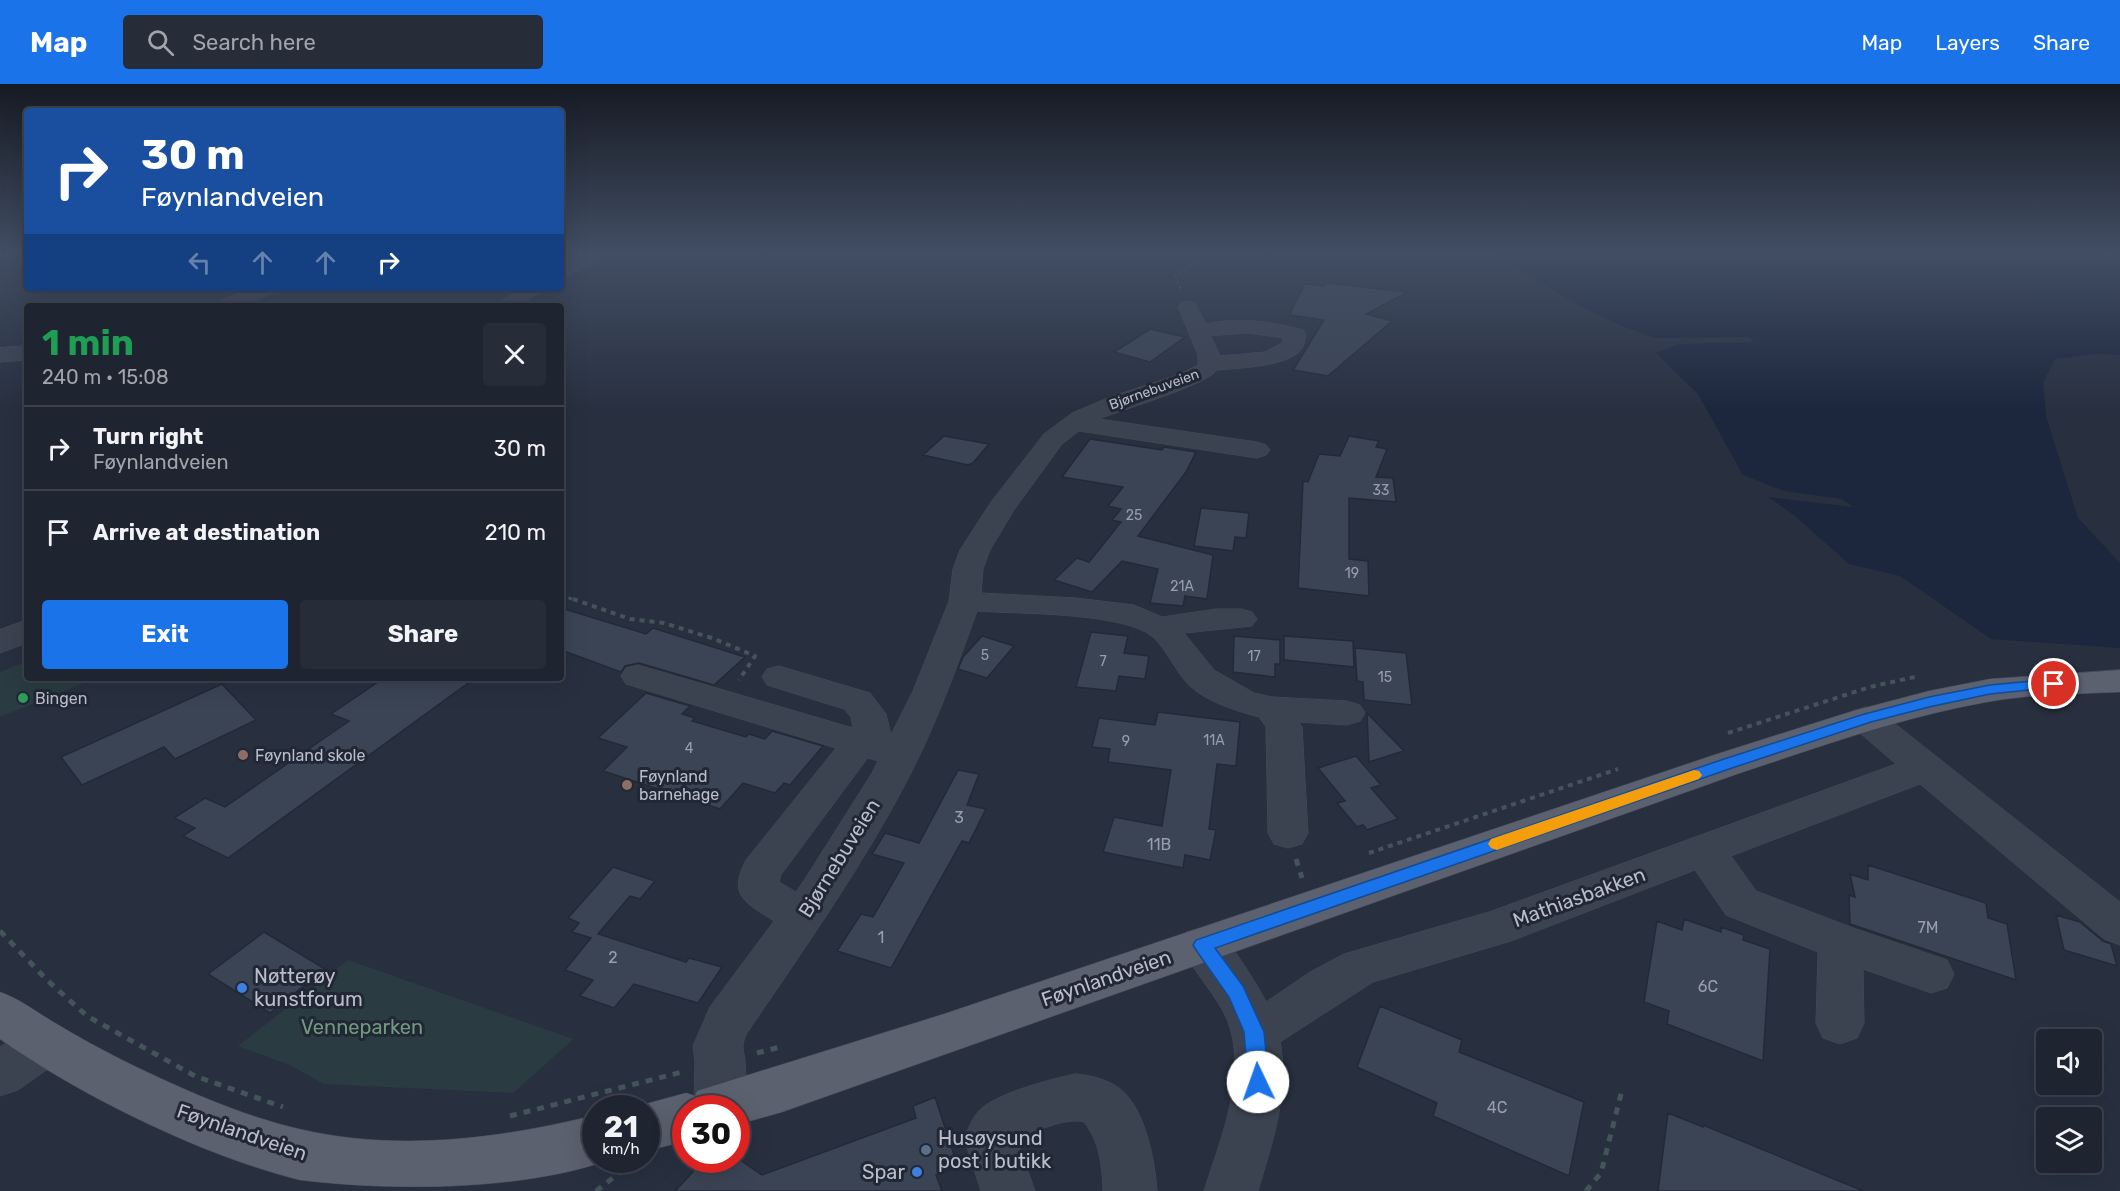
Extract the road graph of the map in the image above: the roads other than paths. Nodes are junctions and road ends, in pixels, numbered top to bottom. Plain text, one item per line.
1 (1188, 307) dead end
2 (1200, 332) junction
3 (24, 353) edge
4 (0, 355) edge
5 (1210, 364) junction
6 (1073, 423) junction
7 (1257, 450) dead end
8 (965, 602) junction
9 (1241, 619) dead end
10 (1158, 627) junction
11 (24, 631) edge
12 (0, 643) edge
13 (638, 676) dead end
14 (779, 677) dead end
15 (2120, 681) edge
16 (1852, 708) junction
17 (1272, 709) junction
18 (1347, 713) dead end
19 (879, 748) junction
20 (1910, 773) dead end
21 (1288, 833) dead end
22 (1704, 850) junction
23 (801, 917) junction
24 (2120, 927) edge
25 (1840, 942) junction
26 (1202, 945) junction
27 (1931, 974) dead end
28 (0, 1012) edge
29 (1840, 1023) dead end
30 (1254, 1032) junction
31 (45, 1044) junction
32 (0, 1074) edge
33 (711, 1095) edge
34 (750, 1097) edge
35 (582, 1143) edge
36 (1008, 1191) edge
37 (1130, 1191) edge
38 (1231, 1191) edge

1 - 2 street, Bjørnebuveien
2 - 5 street, Bjørnebuveien
2 - 5 street
3 - 4 street
5 - 6 street, Bjørnebuveien
6 - 7 street, Bjørnebuveien
6 - 8 street, Bjørnebuveien
8 - 10 street
8 - 19 street, Bjørnebuveien
9 - 10 street
10 - 17 street
11 - 12 street
13 - 19 street
14 - 19 street
15 - 16 main road, Føynlandveien
16 - 24 street
16 - 26 main road, Føynlandveien
17 - 18 street
17 - 21 street
19 - 23 street, Bjørnebuveien
19 - 23 street
20 - 22 street, Mathiasbakken
22 - 25 street
22 - 30 street, Mathiasbakken
23 - 33 street, Bjørnebuveien
25 - 27 street
25 - 29 street
26 - 30 street
26 - 34 main road, Føynlandveien
28 - 31 main road, Føynlandveien
30 - 38 street
31 - 32 street
31 - 35 main road, Føynlandveien
36 - 37 street

